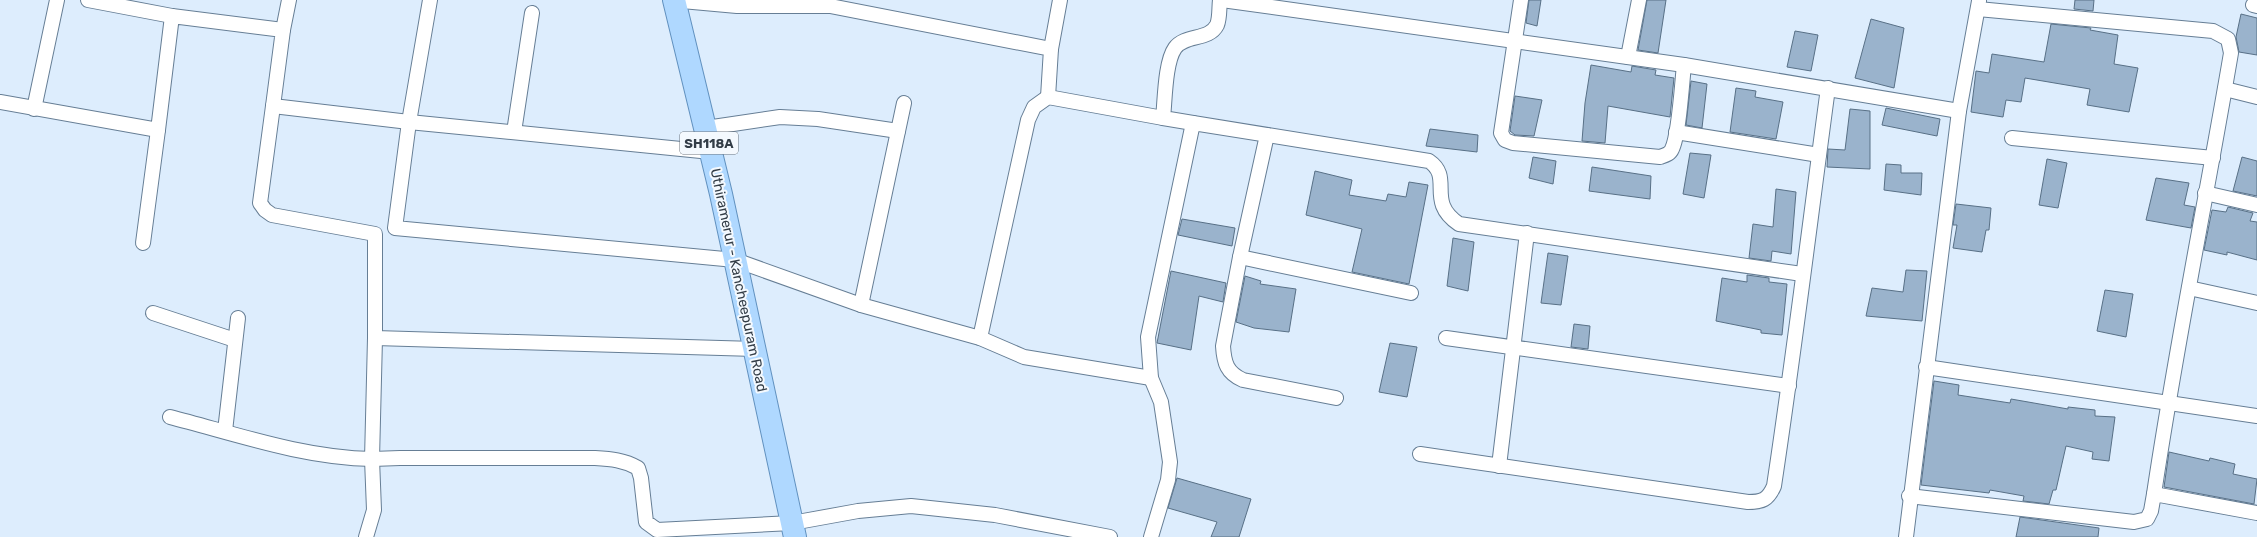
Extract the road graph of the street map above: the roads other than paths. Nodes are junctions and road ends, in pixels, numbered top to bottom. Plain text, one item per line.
1 (58, 0) edge
2 (88, 0) edge
3 (289, 0) edge
4 (430, 0) edge
5 (673, 0) edge
6 (1060, 0) edge
7 (1221, 0) edge
8 (1521, 0) edge
9 (1639, 0) edge
10 (1978, 5) edge
11 (532, 14) dead end
12 (172, 16) junction
13 (283, 30) junction
14 (1516, 42) junction
15 (1051, 48) junction
16 (1628, 57) junction
17 (1684, 65) junction
18 (1828, 88) junction
19 (2225, 89) junction
20 (1048, 97) junction
21 (2257, 97) edge
22 (0, 102) edge
23 (904, 103) dead end
24 (273, 106) junction
25 (34, 109) junction
26 (1958, 111) junction
27 (1163, 118) junction
28 (409, 122) junction
29 (1193, 123) junction
30 (706, 128) junction
31 (158, 130) junction
32 (514, 132) junction
33 (898, 132) junction
34 (1676, 132) junction
35 (1267, 135) junction
36 (2012, 138) dead end
37 (711, 152) junction
38 (1819, 155) junction
39 (2213, 158) junction
40 (2205, 193) junction
41 (2257, 205) edge
42 (395, 228) junction
43 (1527, 233) junction
44 (375, 234) junction
45 (143, 243) dead end
46 (1240, 257) junction
47 (735, 260) junction
48 (1802, 274) junction
49 (2189, 288) junction
50 (1411, 293) dead end
51 (2257, 303) edge
52 (861, 305) junction
53 (153, 313) dead end
54 (238, 318) dead end
55 (375, 338) junction
56 (980, 338) junction
57 (1446, 338) dead end
58 (235, 340) junction
59 (753, 344) junction
60 (1513, 348) junction
61 (1926, 367) junction
62 (1151, 378) junction
63 (1789, 386) junction
64 (1336, 398) dead end
65 (2167, 402) junction
66 (2257, 416) edge
67 (170, 417) dead end
68 (225, 431) junction
69 (1420, 454) dead end
70 (372, 459) junction
71 (1499, 466) junction
72 (2154, 494) junction
73 (1910, 496) junction
74 (2257, 513) edge
75 (793, 530) edge
76 (366, 537) edge
77 (1110, 537) edge
78 (1152, 537) edge
79 (1906, 537) edge

1 - 25 street
2 - 12 street
3 - 13 street
4 - 28 street
5 - 15 street
5 - 30 main road, Uthiramerur - Kancheepuram Road / SH118A
6 - 15 street
7 - 14 street
7 - 27 street
8 - 14 street
9 - 16 street
10 - 19 street
10 - 26 street
11 - 32 street
12 - 13 street
12 - 31 street
13 - 24 street
14 - 16 street
14 - 34 street
15 - 20 street
16 - 17 street
17 - 18 street
17 - 34 street
18 - 26 street
18 - 38 street
19 - 21 street
19 - 39 street
20 - 27 street
20 - 56 street
22 - 25 street
23 - 33 street
24 - 28 street
24 - 44 street
25 - 31 street
26 - 61 street
27 - 29 street
28 - 32 street
28 - 42 street
29 - 35 street
29 - 62 street
30 - 33 street
30 - 37 main road, Uthiramerur - Kancheepuram Road / SH118A
31 - 45 street
32 - 37 street
33 - 52 street
34 - 38 street
35 - 43 street
35 - 46 street
36 - 39 street
37 - 47 main road, Uthiramerur - Kancheepuram Road / SH118A
38 - 48 street
39 - 40 street
40 - 41 street
40 - 49 street
42 - 44 street
42 - 47 street
43 - 48 street
43 - 60 street
44 - 55 street
46 - 50 street
46 - 64 street
47 - 52 street
47 - 59 main road, Uthiramerur - Kancheepuram Road / SH118A
48 - 63 street
49 - 51 street
49 - 65 street
52 - 56 street
53 - 58 street
54 - 58 street
55 - 59 street
55 - 70 street
56 - 62 street
57 - 60 street
58 - 68 street
59 - 75 main road, Uthiramerur - Kancheepuram Road / SH118A
60 - 63 street
60 - 71 street
61 - 65 street
61 - 73 street
62 - 78 street
63 - 71 street
65 - 66 street
65 - 72 street
67 - 68 street
68 - 70 street
69 - 71 street
70 - 75 street
70 - 76 street
72 - 73 street
72 - 74 street
73 - 79 street
75 - 77 street

